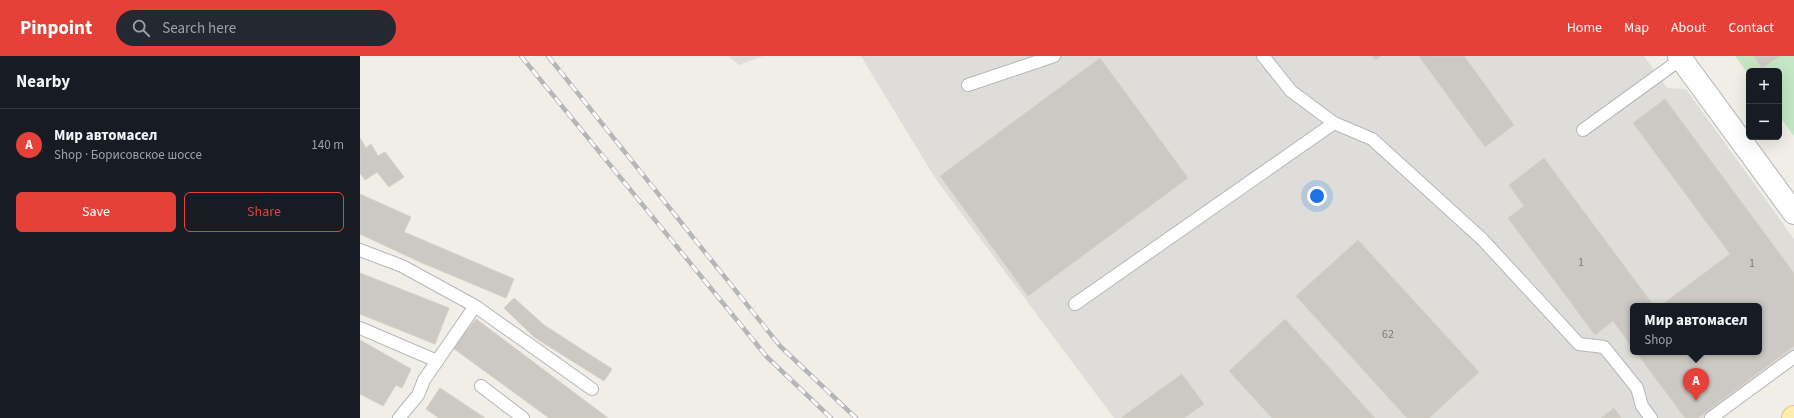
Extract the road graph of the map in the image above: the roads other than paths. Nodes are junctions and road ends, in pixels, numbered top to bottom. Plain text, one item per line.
1 (1054, 56) edge
2 (1264, 56) edge
3 (1680, 58) edge
4 (968, 86) dead end
5 (1334, 123) junction
6 (1583, 130) dead end
7 (1794, 213) edge
8 (360, 250) edge
9 (1075, 304) dead end
10 (475, 306) junction
11 (360, 328) edge
12 (1794, 357) edge
13 (437, 361) junction
14 (481, 386) dead end
15 (592, 389) dead end
16 (399, 418) edge
17 (523, 418) edge
18 (1651, 418) edge
19 (1711, 418) edge

1 - 4 lane
2 - 5 lane
3 - 6 lane
3 - 7 street
5 - 9 lane
5 - 18 lane
8 - 10 lane
10 - 13 lane
10 - 15 lane
11 - 13 lane
12 - 19 lane
13 - 16 lane
14 - 17 lane

